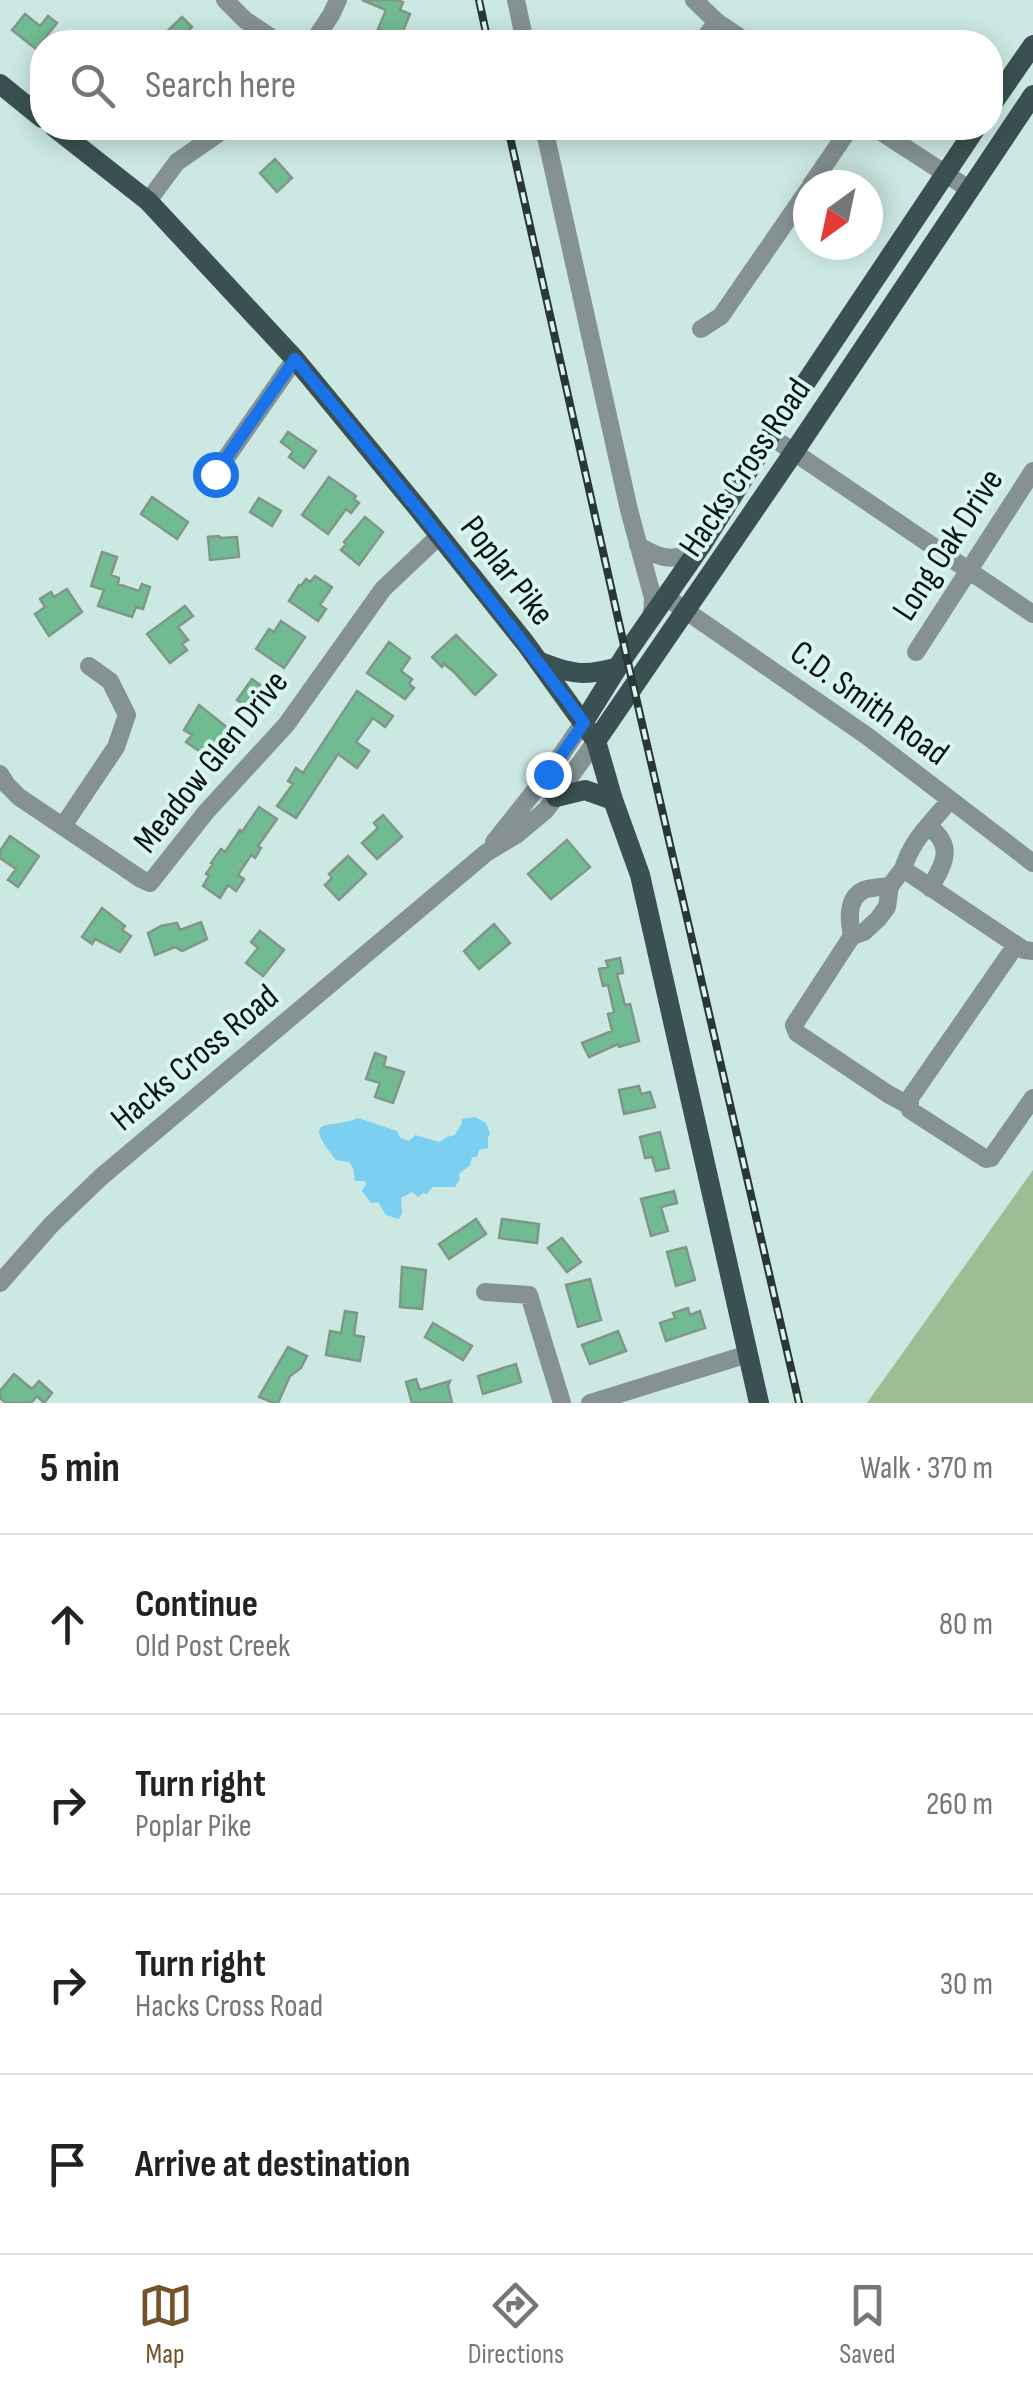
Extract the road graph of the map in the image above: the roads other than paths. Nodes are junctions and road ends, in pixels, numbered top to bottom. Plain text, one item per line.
1 (225, 0) edge
2 (338, 0) edge
3 (516, 0) edge
4 (694, 0) edge
5 (717, 22) junction
6 (260, 30) edge
7 (321, 30) edge
8 (522, 30) edge
9 (711, 30) edge
10 (729, 30) edge
11 (1033, 45) edge
12 (1006, 83) junction
13 (0, 84) edge
14 (1003, 88) edge
15 (1032, 99) edge
16 (30, 108) edge
17 (70, 140) edge
18 (209, 140) edge
19 (547, 140) edge
20 (842, 140) edge
21 (894, 140) edge
22 (968, 140) edge
23 (821, 170) edge
24 (945, 174) junction
25 (968, 190) junction
26 (148, 201) junction
27 (793, 211) edge
28 (701, 329) dead end
29 (295, 359) junction
30 (770, 436) junction
31 (794, 452) junction
32 (1033, 470) edge
33 (215, 474) dead end
34 (439, 536) junction
35 (703, 543) junction
36 (638, 545) junction
37 (969, 570) junction
38 (666, 596) junction
39 (686, 610) junction
40 (1033, 614) edge
41 (652, 617) junction
42 (916, 652) dead end
43 (538, 661) junction
44 (89, 666) dead end
45 (618, 666) junction
46 (584, 723) junction
47 (596, 741) junction
48 (0, 774) edge
49 (556, 797) junction
50 (613, 800) junction
51 (949, 801) junction
52 (63, 826) junction
53 (929, 827) junction
54 (486, 853) junction
55 (1033, 863) edge
56 (904, 869) junction
57 (890, 886) junction
58 (930, 888) junction
59 (852, 936) junction
60 (1024, 948) edge
61 (1033, 1098) edge
62 (908, 1105) junction
63 (0, 1283) edge
64 (485, 1292) dead end
65 (748, 1354) junction
66 (562, 1403) edge
67 (590, 1403) edge
68 (760, 1403) edge

1 - 6 street
2 - 7 street
3 - 8 street
4 - 5 street
5 - 9 street
5 - 10 street
11 - 12 main road
12 - 14 main road
12 - 15 street
13 - 16 main road
15 - 25 main road, Hacks Cross Road
17 - 26 main road, Poplar Pike
18 - 26 street
19 - 36 street
20 - 23 street
21 - 24 street
22 - 24 main road, Hacks Cross Road
24 - 25 street
24 - 30 main road, Hacks Cross Road
25 - 31 main road, Hacks Cross Road
26 - 29 main road, Poplar Pike
27 - 28 street
29 - 33 street
29 - 34 main road, Poplar Pike
30 - 31 street
30 - 35 main road, Hacks Cross Road
31 - 37 street
31 - 39 main road, Hacks Cross Road
32 - 37 street, Long Oak Drive
34 - 43 main road, Poplar Pike
34 - 52 street, Meadow Glen Drive
35 - 36 street
35 - 38 main road, Hacks Cross Road
36 - 41 street
37 - 40 street
37 - 42 street, Long Oak Drive
38 - 39 street, C.D. Smith Road
38 - 41 main road, Hacks Cross Road
39 - 47 main road, Hacks Cross Road
39 - 51 street, C.D. Smith Road
41 - 45 main road, Hacks Cross Road
43 - 45 main road
43 - 46 main road, Poplar Pike
44 - 52 street
45 - 46 main road, Hacks Cross Road
46 - 47 main road, Poplar Pike
46 - 54 street, Hacks Cross Road
47 - 49 street, Hacks Cross Road
47 - 50 main road, Poplar Pike
48 - 52 street, Meadow Glen Drive
49 - 50 main road
49 - 54 street, Hacks Cross Road
50 - 65 main road, Poplar Pike
51 - 53 street
51 - 55 street, C.D. Smith Road
53 - 56 street
53 - 58 street
54 - 63 street, Hacks Cross Road
56 - 57 street
56 - 58 street
57 - 59 street
57 - 59 street
58 - 60 street
59 - 62 street
60 - 62 street
61 - 62 street
64 - 66 street
65 - 67 street
65 - 68 main road, Poplar Pike

